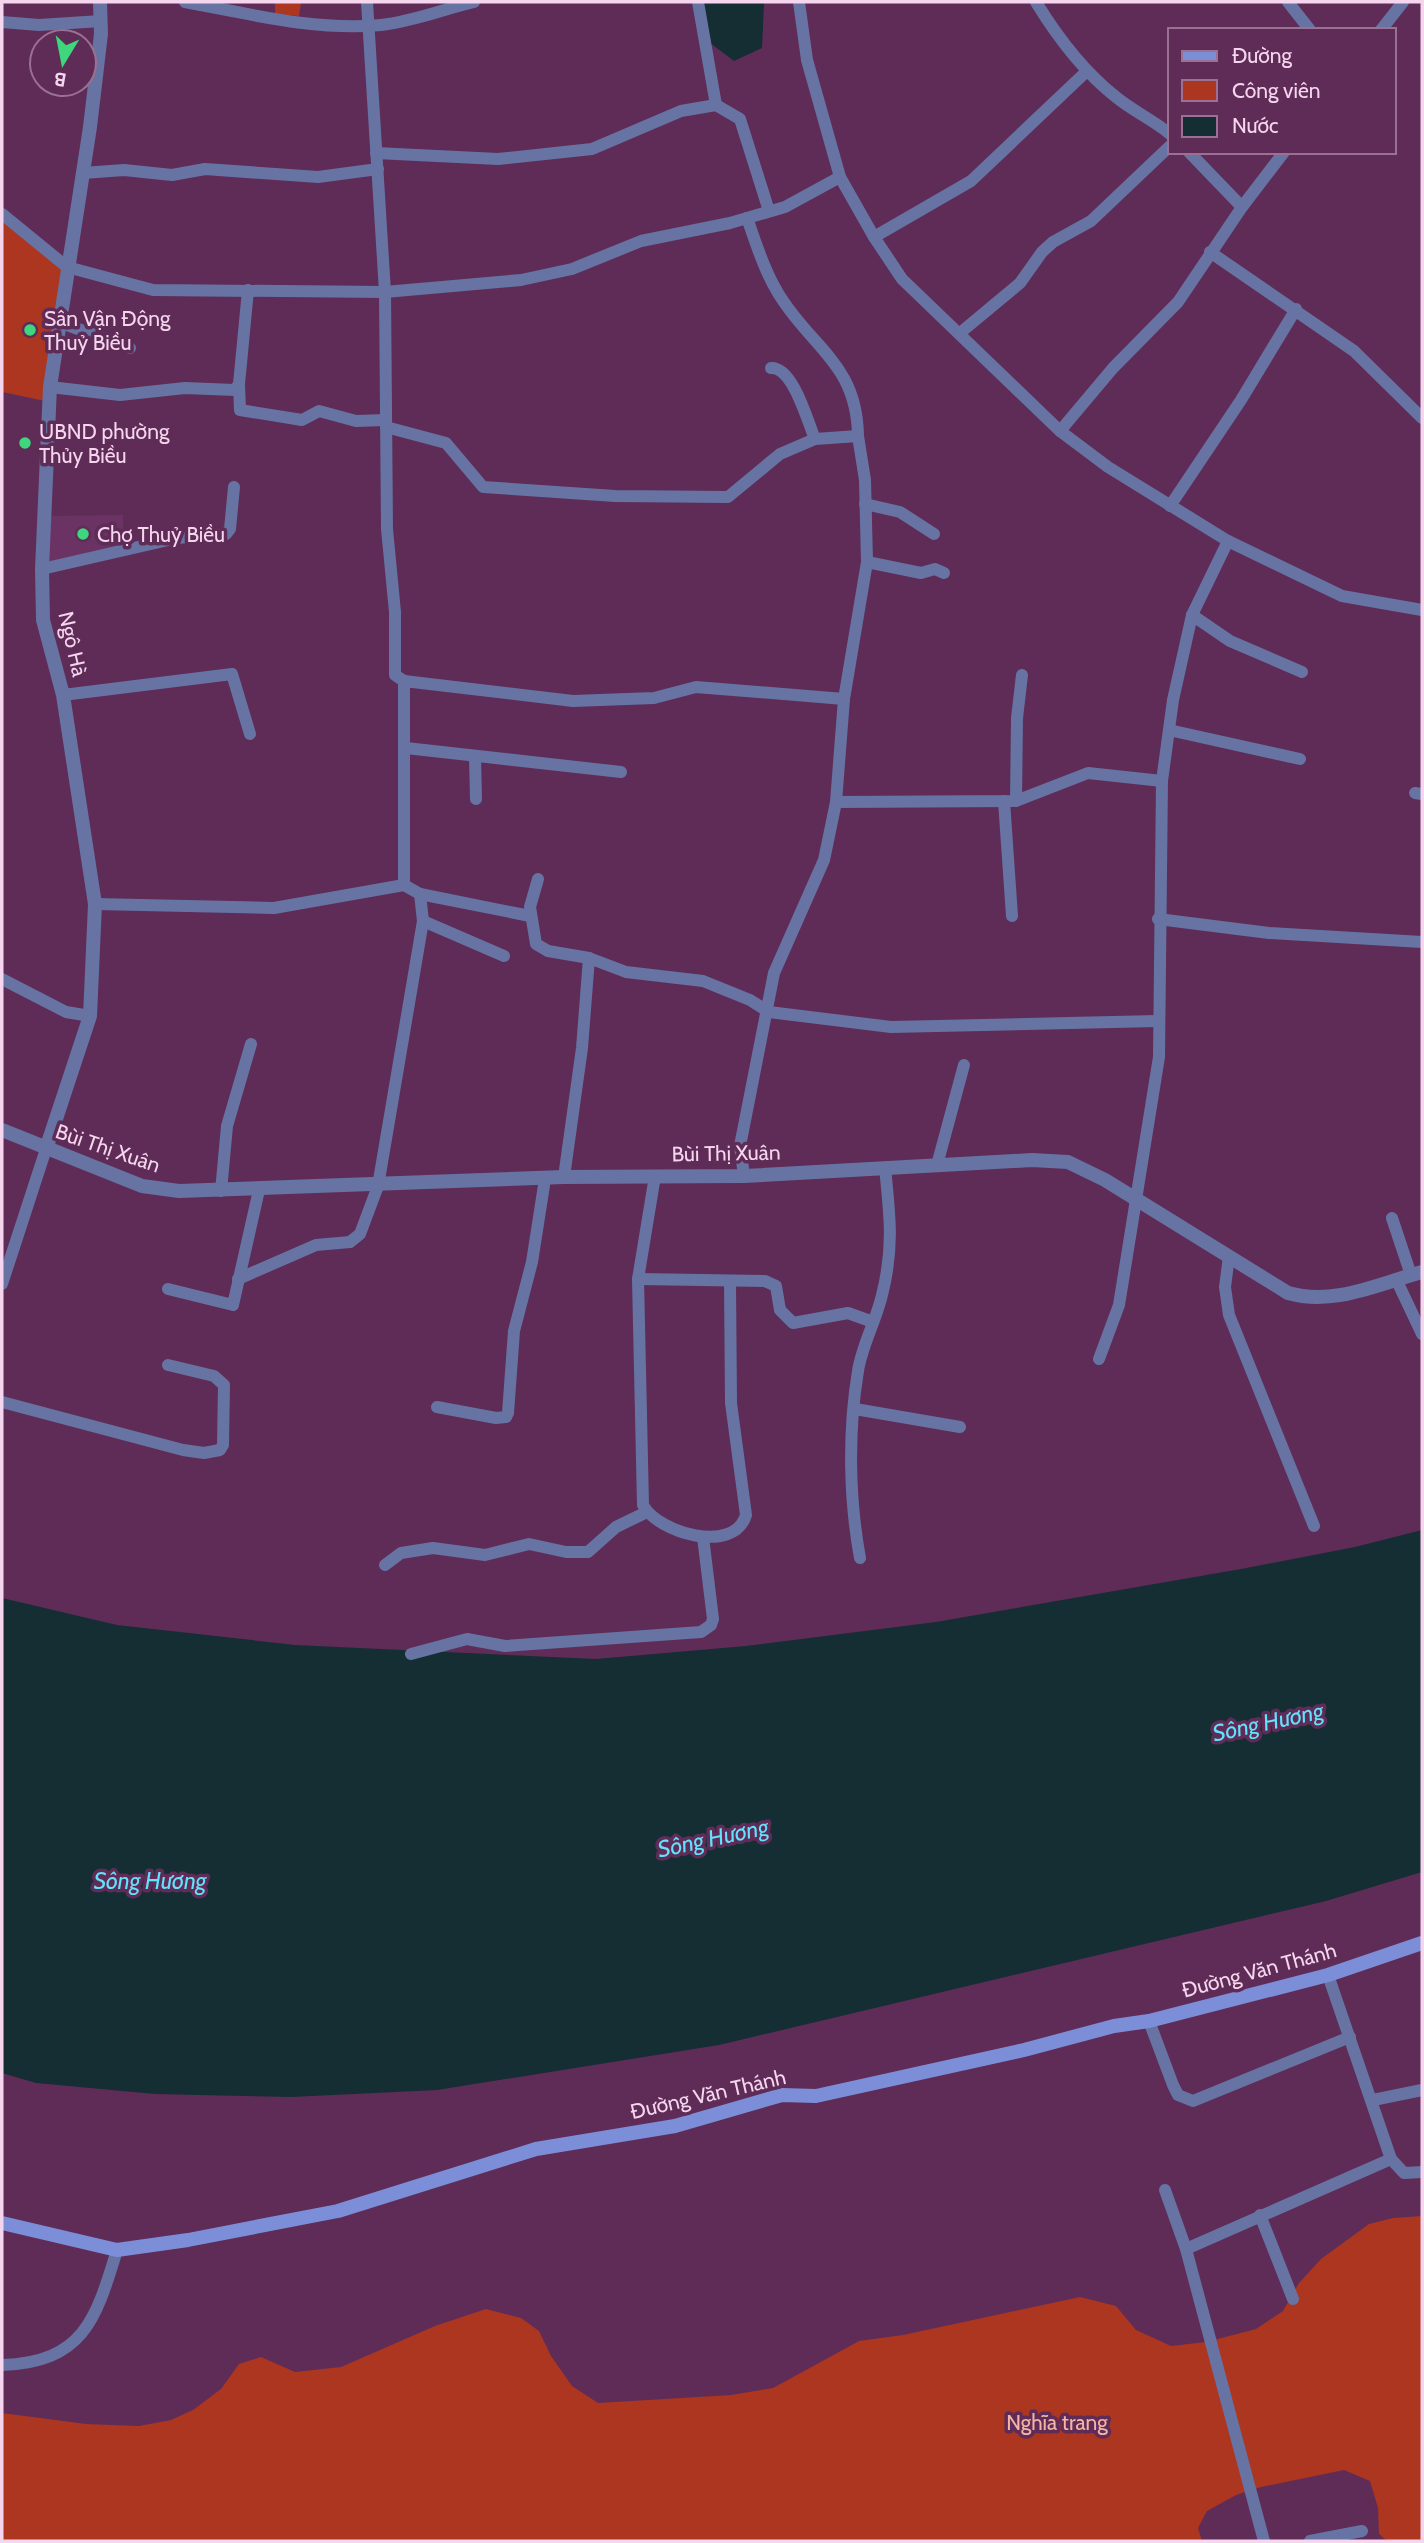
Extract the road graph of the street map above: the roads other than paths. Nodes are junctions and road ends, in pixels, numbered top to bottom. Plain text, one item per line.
1 (100, 2) edge
2 (185, 2) edge
3 (367, 2) edge
4 (474, 2) edge
5 (698, 2) edge
6 (799, 2) edge
7 (1036, 2) edge
8 (1288, 2) edge
9 (1404, 2) edge
10 (101, 21) junction
11 (2, 22) edge
12 (368, 26) junction
13 (1308, 28) edge
14 (1383, 28) edge
15 (1087, 71) junction
16 (716, 105) junction
17 (1168, 133) edge
18 (1168, 148) edge
19 (376, 153) junction
20 (1191, 154) edge
21 (1282, 154) edge
22 (378, 169) junction
23 (83, 173) junction
24 (840, 177) junction
25 (1242, 207) junction
26 (769, 211) junction
27 (2, 214) edge
28 (747, 218) junction
29 (874, 237) junction
30 (1210, 252) junction
31 (66, 267) junction
32 (248, 290) junction
33 (385, 292) junction
34 (1296, 309) junction
35 (59, 322) junction
36 (960, 333) junction
37 (130, 348) dead end
38 (771, 368) dead end
39 (239, 384) junction
40 (50, 387) junction
41 (1422, 418) edge
42 (386, 424) junction
43 (1060, 431) junction
44 (858, 436) junction
45 (815, 439) junction
46 (234, 487) dead end
47 (865, 504) junction
48 (1170, 506) junction
49 (933, 534) dead end
50 (1228, 541) junction
51 (867, 562) junction
52 (43, 569) junction
53 (944, 573) dead end
54 (1422, 610) edge
55 (1192, 615) junction
56 (1302, 672) dead end
57 (1022, 675) dead end
58 (404, 681) junction
59 (63, 695) junction
60 (844, 699) junction
61 (1169, 730) junction
62 (250, 734) dead end
63 (406, 748) junction
64 (475, 756) junction
65 (1300, 759) dead end
66 (621, 772) dead end
67 (1162, 780) junction
68 (476, 799) dead end
69 (1010, 801) junction
70 (836, 802) junction
71 (538, 879) dead end
72 (404, 885) junction
73 (420, 894) junction
74 (95, 904) junction
75 (530, 916) junction
76 (1012, 916) dead end
77 (1158, 919) junction
78 (423, 921) junction
79 (1422, 942) edge
80 (504, 956) dead end
81 (589, 958) junction
82 (2, 979) edge
83 (769, 1013) junction
84 (90, 1016) junction
85 (1157, 1021) junction
86 (251, 1044) dead end
87 (964, 1065) dead end
88 (2, 1129) edge
89 (46, 1149) junction
90 (937, 1166) junction
91 (885, 1168) junction
92 (655, 1176) junction
93 (744, 1176) junction
94 (564, 1177) junction
95 (545, 1179) junction
96 (378, 1186) junction
97 (259, 1190) junction
98 (221, 1191) junction
99 (1135, 1198) junction
100 (1392, 1218) dead end
101 (1229, 1256) junction
102 (1417, 1273) edge
103 (238, 1279) junction
104 (638, 1279) junction
105 (1396, 1279) junction
106 (730, 1282) junction
107 (2, 1283) edge
108 (168, 1289) dead end
109 (873, 1321) junction
110 (1422, 1334) edge
111 (1099, 1359) dead end
112 (168, 1365) dead end
113 (2, 1402) edge
114 (438, 1407) dead end
115 (855, 1409) junction
116 (960, 1427) dead end
117 (647, 1512) junction
118 (1314, 1526) dead end
119 (703, 1537) junction
120 (860, 1558) dead end
121 (384, 1564) dead end
122 (411, 1654) dead end
123 (1422, 1943) edge
124 (1328, 1975) junction
125 (1149, 2021) junction
126 (1350, 2037) junction
127 (1422, 2090) edge
128 (1373, 2100) junction
129 (1391, 2159) junction
130 (1422, 2172) edge
131 (1165, 2190) dead end
132 (1260, 2215) junction
133 (2, 2223) edge
134 (1186, 2249) junction
135 (117, 2250) junction
136 (1293, 2299) dead end
137 (2, 2365) edge
138 (1362, 2531) dead end
139 (1264, 2541) edge
140 (1314, 2541) edge

1 - 10 street, Ngô Hà
2 - 12 street
3 - 12 street
4 - 12 street
5 - 16 street
6 - 24 street
7 - 15 street
8 - 13 street
9 - 14 street
10 - 11 street
10 - 23 street, Ngô Hà
12 - 19 street
15 - 17 street
15 - 29 street
16 - 19 street
16 - 26 street
18 - 36 street
19 - 22 street
20 - 25 street
21 - 25 street
22 - 23 street
22 - 33 street
23 - 31 street, Ngô Hà
24 - 26 street
24 - 29 street
25 - 30 street
26 - 28 street
27 - 31 street
28 - 33 street
28 - 44 street
29 - 36 street
30 - 34 street
30 - 43 street
31 - 32 street
31 - 35 street, Ngô Hà
32 - 33 street
32 - 39 street
33 - 42 street
34 - 41 street
34 - 48 street
35 - 37 street
35 - 40 street, Ngô Hà
36 - 43 street
38 - 45 street
39 - 40 street
39 - 42 street
40 - 52 street, Ngô Hà
42 - 45 street
42 - 58 street
43 - 48 street
44 - 45 street
44 - 47 street
46 - 52 street
47 - 49 street
47 - 51 street
48 - 50 street
50 - 54 street
50 - 55 street
51 - 53 street
51 - 60 street
52 - 59 street, Ngô Hà
55 - 56 street
55 - 61 street
57 - 69 street
58 - 60 street
58 - 63 street
59 - 62 street
59 - 74 street, Ngô Hà
60 - 70 street
61 - 65 street
61 - 67 street
63 - 64 street
63 - 72 street
64 - 66 street
64 - 68 street
67 - 69 street
67 - 77 street
69 - 70 street
69 - 76 street
70 - 83 street
71 - 75 street
72 - 73 street
72 - 74 street
73 - 75 street
73 - 78 street
74 - 84 street, Ngô Hà
75 - 81 street
77 - 79 street
77 - 85 street
78 - 80 street
78 - 96 street
81 - 83 street
81 - 94 street
82 - 84 street
83 - 85 street
83 - 93 street
84 - 89 street, Ngô Hà
85 - 99 street
86 - 98 street
87 - 90 street
88 - 89 street, Bùi Thị Xuân
89 - 98 street, Bùi Thị Xuân
89 - 107 street, Ngô Hà
90 - 91 street, Bùi Thị Xuân
90 - 99 street, Bùi Thị Xuân
91 - 93 street, Bùi Thị Xuân
91 - 109 street
92 - 93 street, Bùi Thị Xuân
92 - 94 street, Bùi Thị Xuân
92 - 104 street
94 - 95 street, Bùi Thị Xuân
95 - 96 street, Bùi Thị Xuân
95 - 114 street
96 - 97 street, Bùi Thị Xuân
96 - 103 street
97 - 98 street, Bùi Thị Xuân
97 - 103 street
99 - 101 street, Bùi Thị Xuân
99 - 111 street
100 - 102 street
101 - 105 street, Bùi Thị Xuân
101 - 118 street
102 - 105 street, Bùi Thị Xuân
103 - 108 street
104 - 106 street
104 - 117 street
105 - 110 street
106 - 109 street
106 - 119 street
109 - 115 street
112 - 113 street
115 - 116 street
115 - 120 street
117 - 119 street
117 - 121 street
119 - 122 street
123 - 124 main road, Đường Văn Thánh
124 - 125 main road, Đường Văn Thánh
124 - 126 street
125 - 126 street
125 - 135 main road, Đường Văn Thánh
126 - 128 street
127 - 128 street
128 - 129 street
129 - 130 street
129 - 132 street
131 - 134 street
132 - 134 street
132 - 136 street
133 - 135 main road, Đường Văn Thánh
134 - 139 street
135 - 137 street
138 - 140 street

